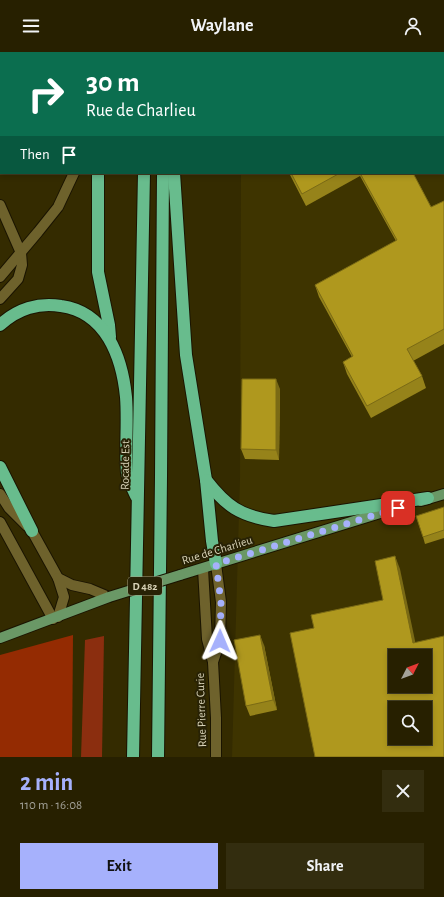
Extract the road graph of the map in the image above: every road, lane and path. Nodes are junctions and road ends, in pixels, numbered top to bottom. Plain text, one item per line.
1 (74, 174) edge
2 (98, 174) edge
3 (144, 174) edge
4 (162, 174) edge
5 (174, 174) edge
6 (0, 205) edge
7 (21, 253) junction
8 (0, 277) edge
9 (0, 299) edge
10 (0, 325) edge
11 (110, 338) junction
12 (0, 467) edge
13 (206, 480) junction
14 (0, 494) edge
15 (444, 494) edge
16 (428, 498) junction
17 (138, 501) junction
18 (0, 522) edge
19 (32, 531) junction
20 (216, 564) junction
21 (203, 569) junction
22 (58, 578) junction
23 (109, 597) junction
24 (55, 618) junction
25 (0, 638) edge
26 (213, 662) junction
27 (133, 757) edge
28 (158, 757) edge
29 (216, 757) edge

1 - 7 street
2 - 11 highway
3 - 17 highway, Rocade Est
4 - 28 highway
5 - 13 highway
6 - 7 street
7 - 8 street
7 - 9 street
10 - 11 highway
11 - 17 highway
12 - 19 highway
13 - 16 highway
13 - 20 highway
14 - 19 street
15 - 16 main road, Rue de Charlieu / D 482
16 - 20 main road, Rue de Charlieu / D 482
17 - 27 highway, Rocade Est
18 - 24 street
19 - 22 street
20 - 21 main road, Rue de Charlieu / D 482
20 - 26 street, Rue Pierre Curie
21 - 23 main road, Rue de Charlieu / D 482, bridge
21 - 26 street, Rue Pierre Curie
22 - 23 street
22 - 24 street
23 - 24 main road, Rue de Charlieu
24 - 25 main road, Rue de Charlieu
26 - 29 street, Rue Pierre Curie

